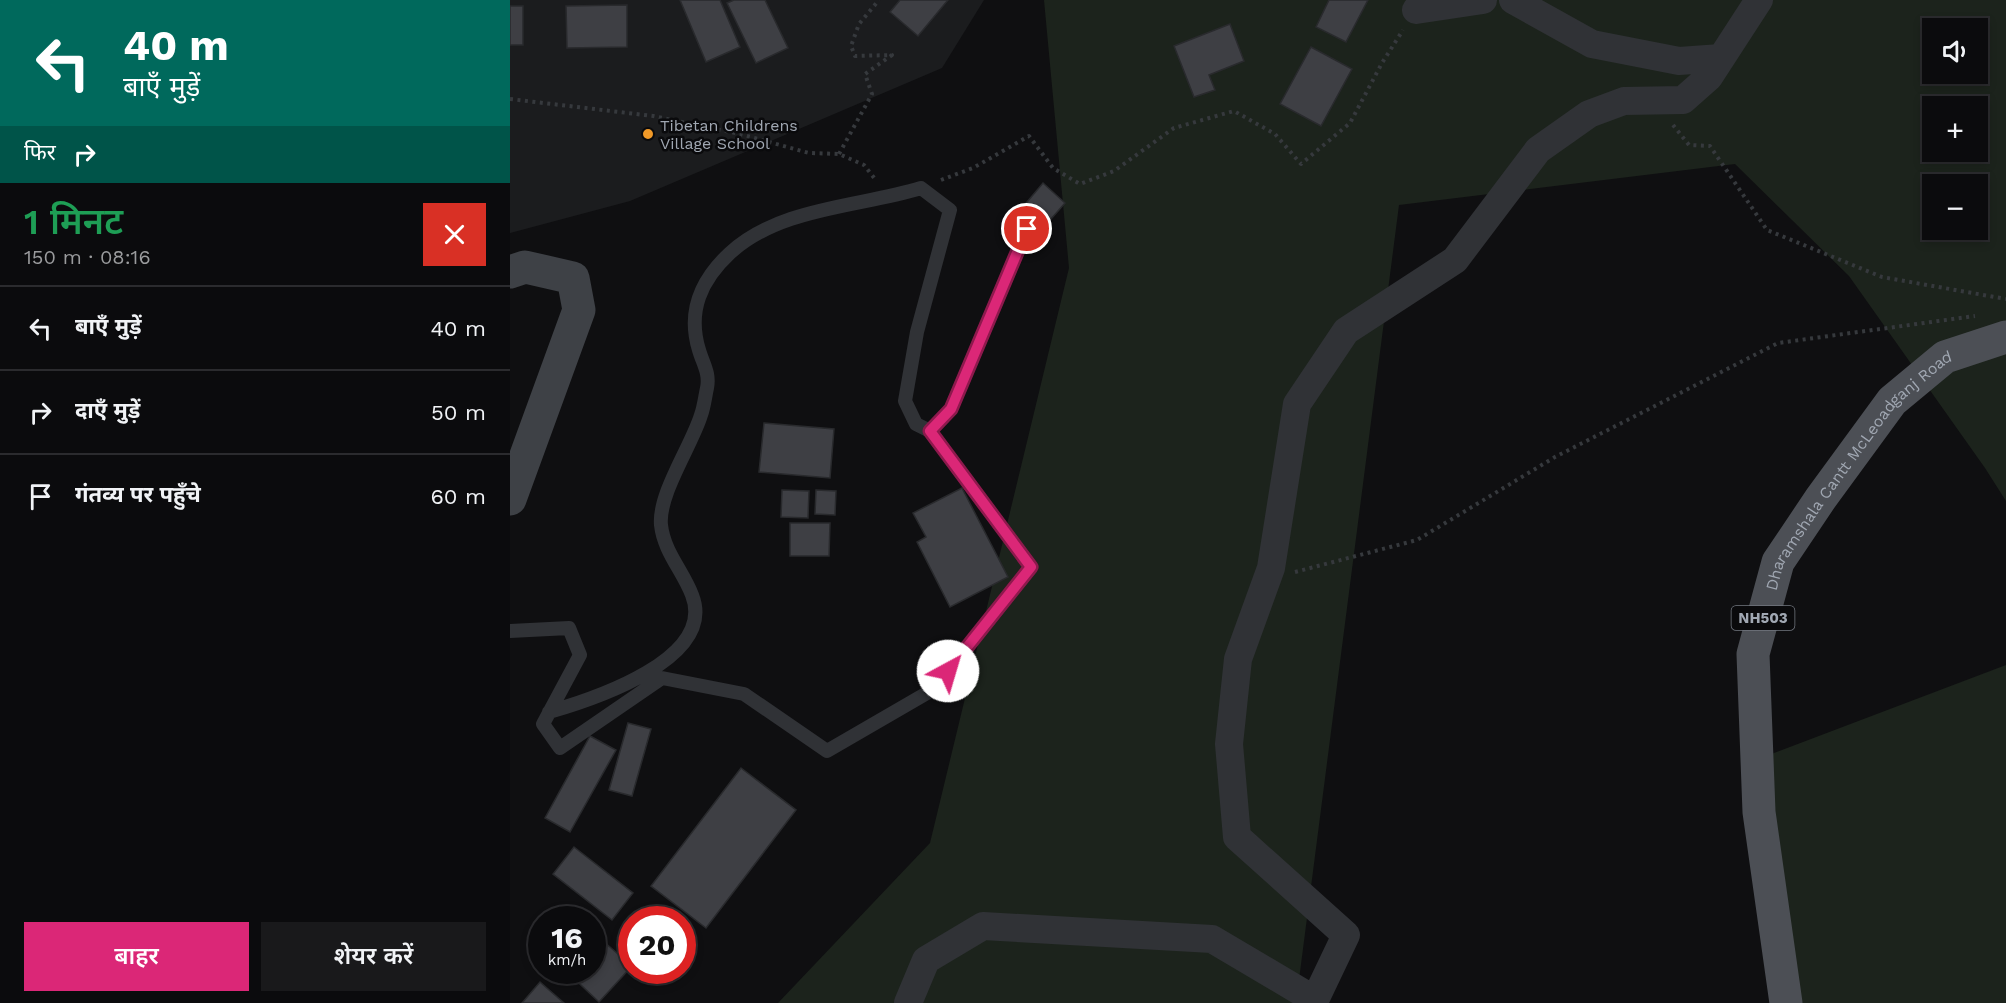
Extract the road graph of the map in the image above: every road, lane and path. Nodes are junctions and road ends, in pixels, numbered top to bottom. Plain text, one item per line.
1 (879, 0) edge
2 (1483, 0) edge
3 (1514, 0) edge
4 (1759, 0) edge
5 (1416, 10) joint
6 (1721, 58) junction
7 (510, 99) edge
8 (1683, 100) junction
9 (839, 154) junction
10 (921, 188) junction
11 (890, 197) junction
12 (1027, 229) dead end
13 (510, 272) edge
14 (2006, 299) edge
15 (1979, 315) dead end
16 (2006, 336) edge
17 (930, 431) junction
18 (510, 498) edge
19 (1271, 568) junction
20 (510, 631) edge
21 (549, 712) junction
22 (908, 1003) edge
23 (1786, 1003) edge

1 - 9 path
2 - 5 street
3 - 6 street
4 - 6 street
5 - 10 path
6 - 8 street
7 - 9 path
8 - 14 path
8 - 19 street
9 - 11 path
10 - 11 lane
10 - 17 lane
11 - 21 lane
12 - 17 lane
13 - 18 street
15 - 19 path
16 - 23 main road, Dharamshala Cantt McLeoadganj Road / NH503
17 - 21 lane
19 - 22 street
20 - 21 lane

